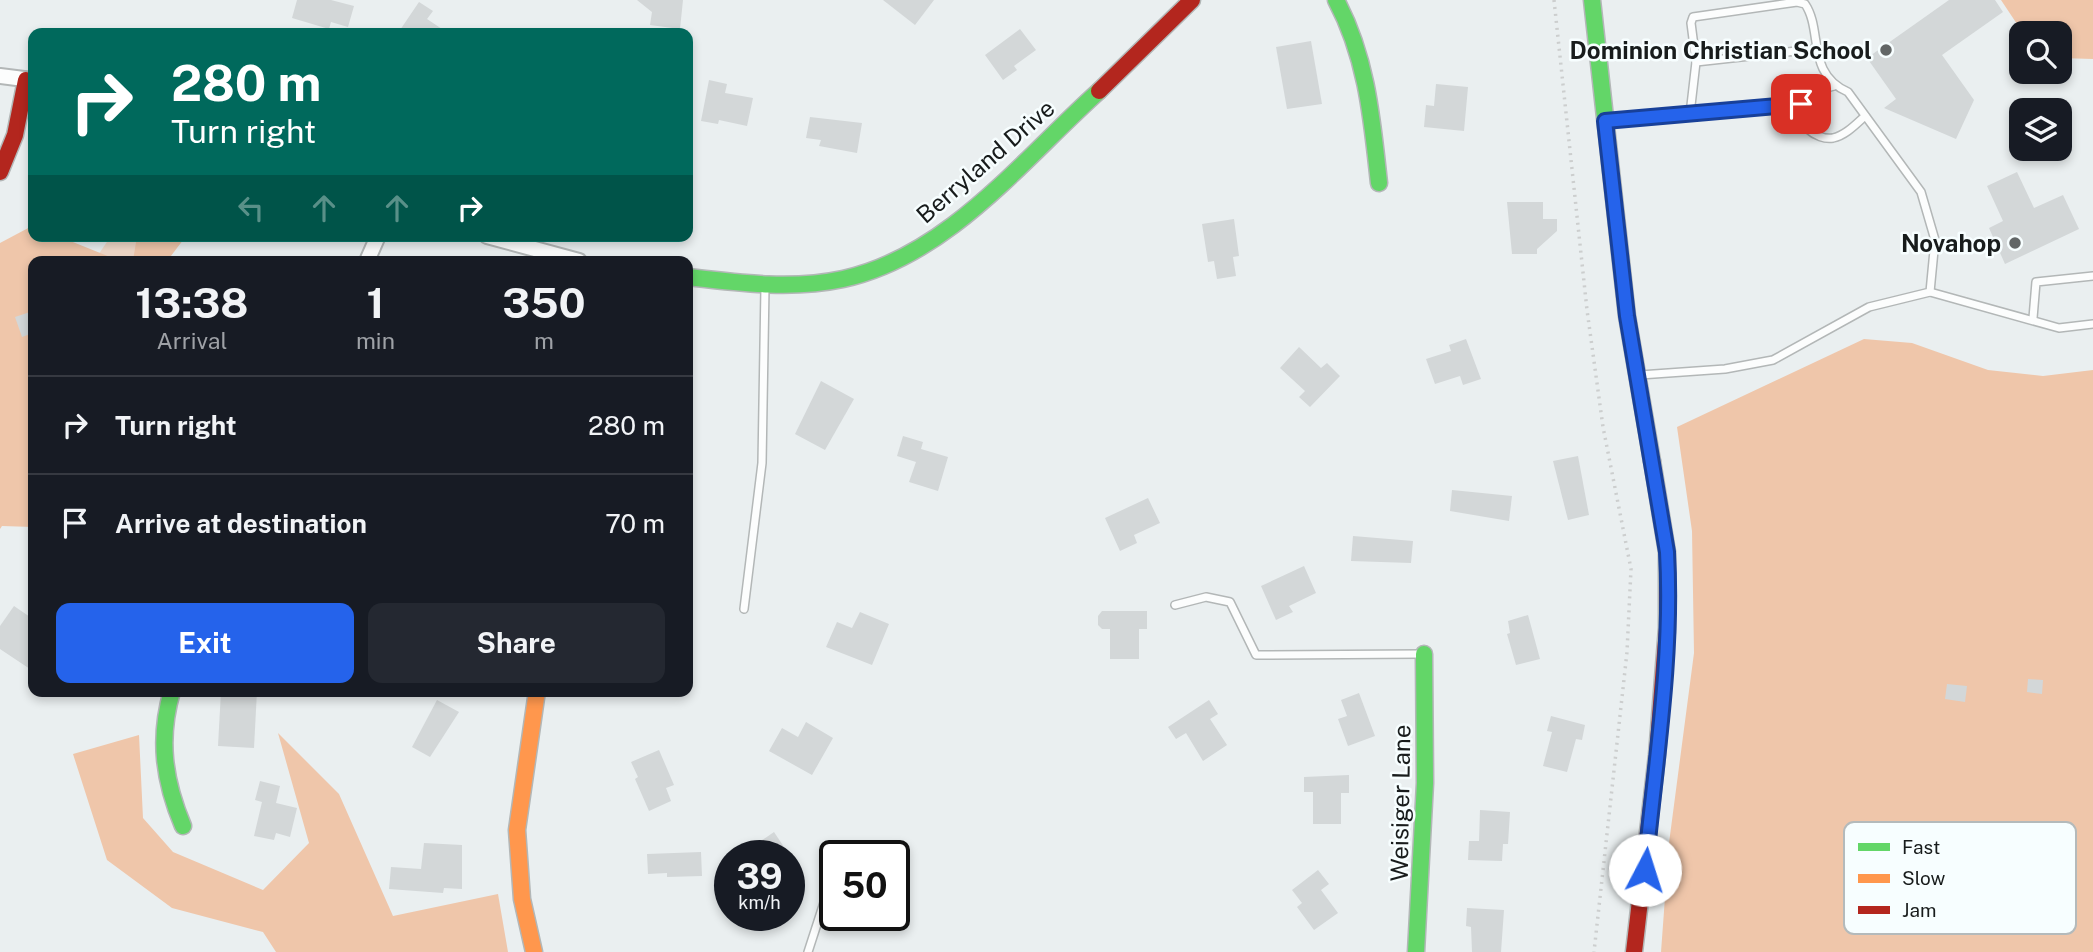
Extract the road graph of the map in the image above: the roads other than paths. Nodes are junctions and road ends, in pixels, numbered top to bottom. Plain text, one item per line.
1 (1192, 0) edge
2 (1336, 0) edge
3 (1592, 0) edge
4 (1815, 50) junction
5 (1696, 62) junction
6 (0, 76) edge
7 (28, 80) edge
8 (1834, 86) junction
9 (28, 87) edge
10 (1801, 104) junction
11 (1690, 114) junction
12 (1865, 116) junction
13 (1605, 121) junction
14 (0, 172) edge
15 (1379, 183) dead end
16 (509, 242) edge
17 (561, 256) edge
18 (2093, 276) edge
19 (693, 277) edge
20 (765, 283) junction
21 (1930, 292) junction
22 (2033, 318) junction
23 (2093, 324) edge
24 (1636, 376) junction
25 (1175, 605) dead end
26 (744, 609) dead end
27 (1424, 654) joint
28 (170, 697) edge
29 (536, 697) edge
30 (183, 826) dead end
31 (819, 918) edge
32 (534, 952) edge
33 (808, 952) edge
34 (1416, 952) edge
35 (1634, 952) edge

1 - 20 street, Berryland Drive
2 - 15 street
3 - 13 street
4 - 5 lane
4 - 5 lane
4 - 8 lane
5 - 11 lane
6 - 7 street
8 - 10 lane
8 - 12 lane
9 - 14 street
10 - 11 lane
10 - 12 lane
11 - 13 lane
12 - 21 lane
13 - 24 street
16 - 17 street
18 - 22 lane
19 - 20 street, Berryland Drive
20 - 26 lane
21 - 22 lane
21 - 24 lane
22 - 23 lane
24 - 35 street
25 - 27 lane
27 - 34 street, Weisiger Lane
28 - 30 street
29 - 32 street
31 - 33 lane

